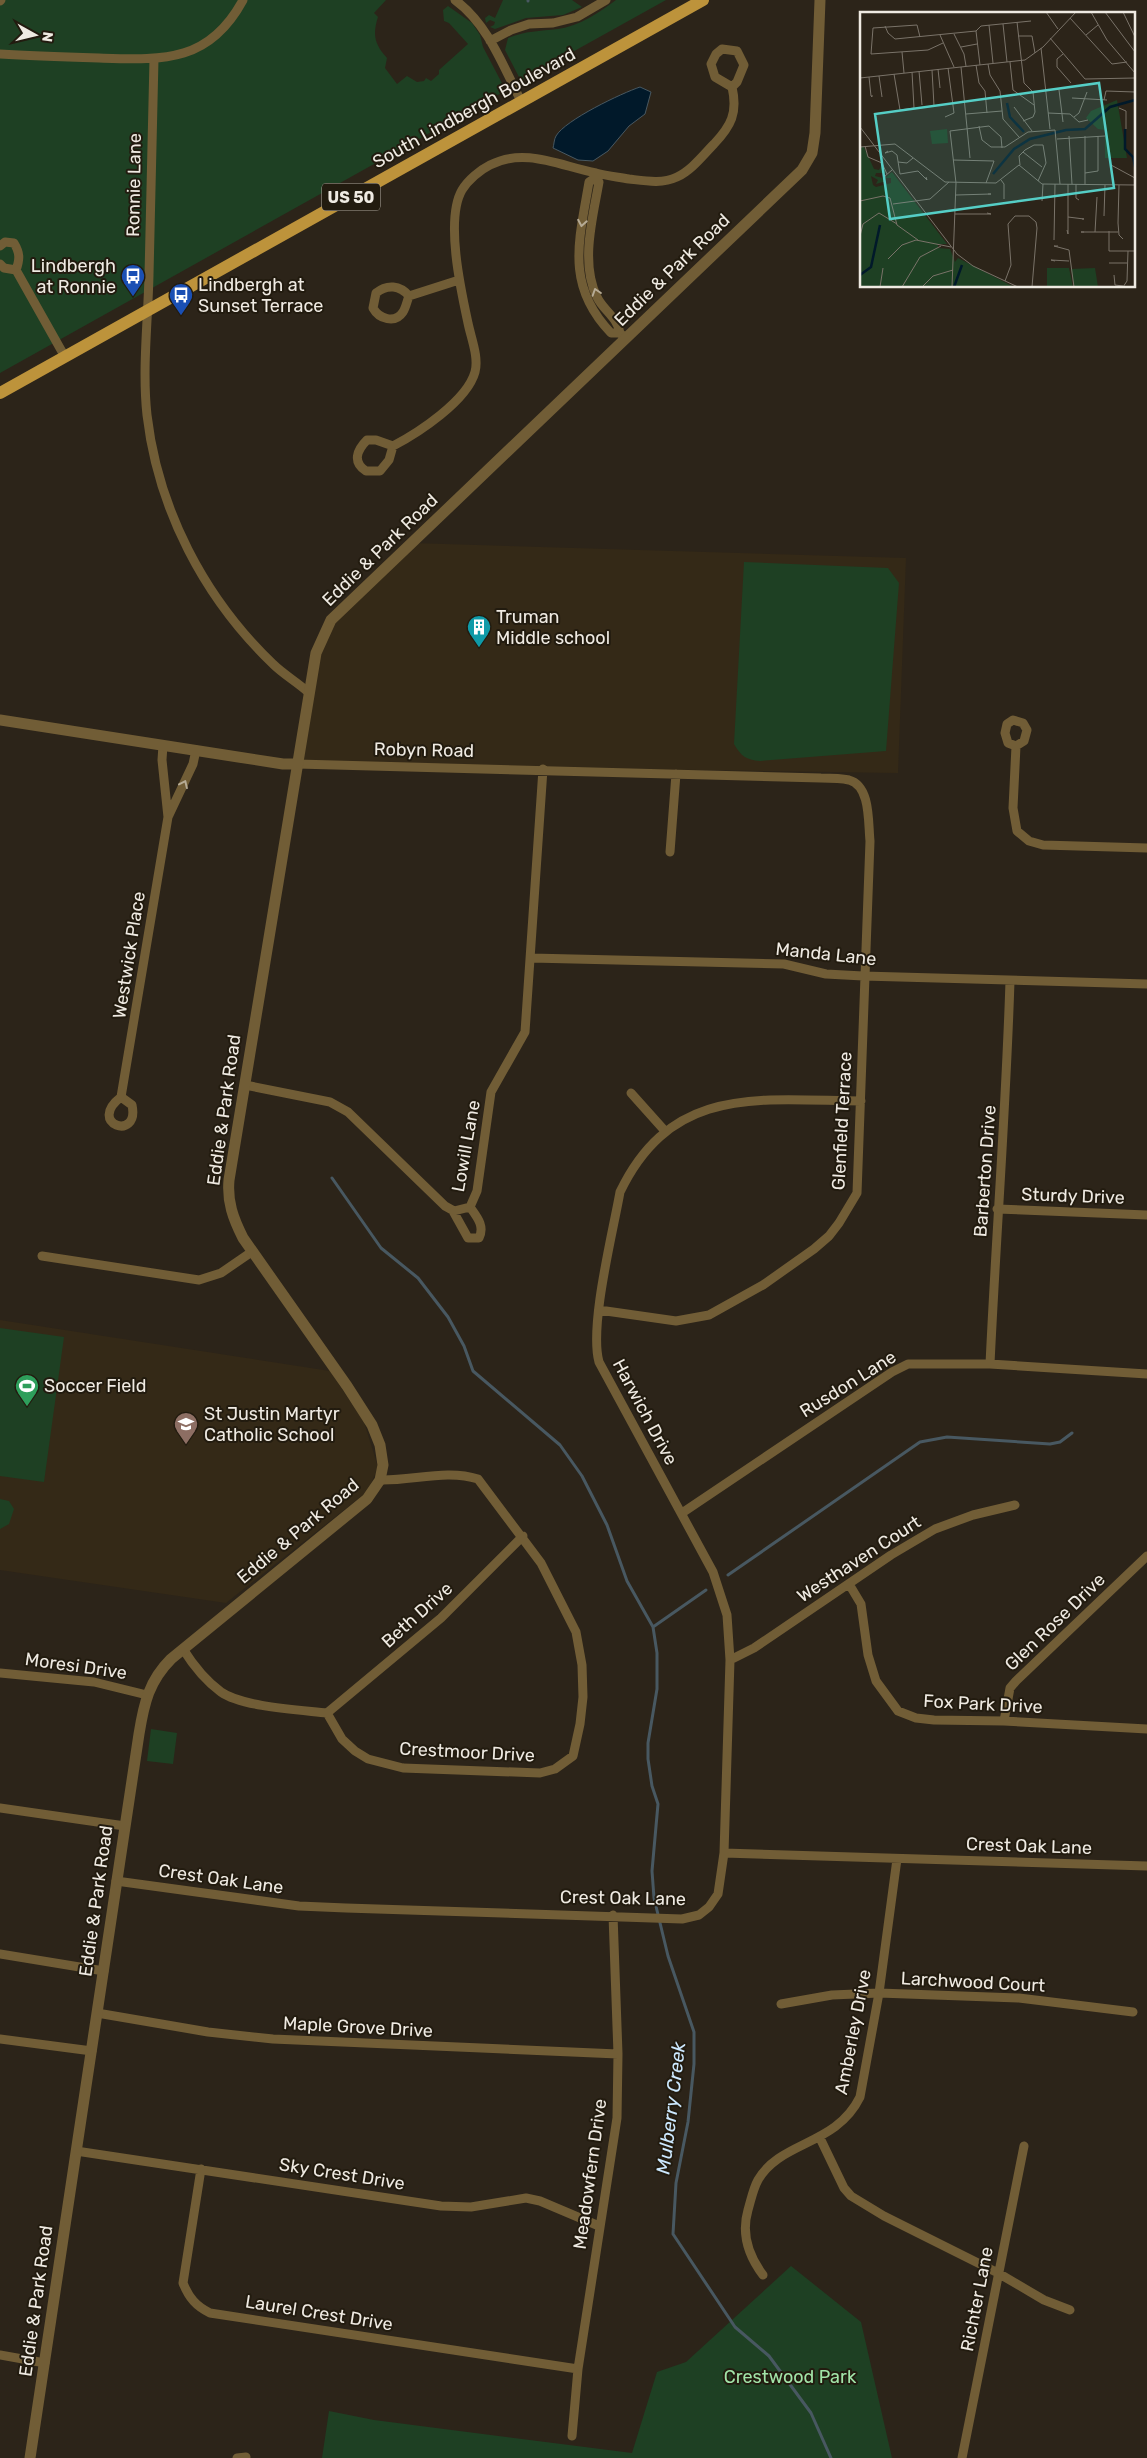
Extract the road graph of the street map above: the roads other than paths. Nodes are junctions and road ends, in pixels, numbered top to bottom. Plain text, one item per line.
1 (243, 0) edge
2 (455, 0) edge
3 (606, 0) edge
4 (703, 0) edge
5 (820, 0) edge
6 (490, 41) junction
7 (0, 54) edge
8 (154, 59) junction
9 (732, 87) junction
10 (521, 102) junction
11 (595, 175) junction
12 (0, 246) edge
13 (0, 264) edge
14 (16, 270) junction
15 (459, 280) junction
16 (409, 296) dead end
17 (147, 311) junction
18 (623, 336) junction
19 (65, 357) junction
20 (0, 393) edge
21 (393, 446) dead end
22 (308, 692) junction
23 (0, 720) edge
24 (163, 745) junction
25 (1016, 746) dead end
26 (196, 750) junction
27 (297, 764) junction
28 (543, 769) junction
29 (676, 774) junction
30 (851, 781) joint
31 (168, 817) junction
32 (1147, 848) edge
33 (670, 852) dead end
34 (531, 958) junction
35 (863, 976) junction
36 (1010, 981) junction
37 (1147, 984) edge
38 (245, 1085) junction
39 (631, 1093) dead end
40 (121, 1098) dead end
41 (861, 1101) junction
42 (665, 1131) junction
43 (470, 1207) junction
44 (998, 1209) junction
45 (453, 1211) junction
46 (1147, 1215) edge
47 (252, 1251) junction
48 (42, 1256) dead end
49 (599, 1310) junction
50 (990, 1364) junction
51 (1147, 1374) edge
52 (380, 1480) junction
53 (1015, 1504) dead end
54 (682, 1513) junction
55 (523, 1536) junction
56 (1147, 1556) edge
57 (850, 1584) junction
58 (183, 1649) junction
59 (730, 1660) junction
60 (0, 1673) edge
61 (146, 1695) junction
62 (327, 1713) junction
63 (1004, 1721) junction
64 (1147, 1729) edge
65 (0, 1808) edge
66 (125, 1826) junction
67 (724, 1854) junction
68 (897, 1859) junction
69 (1147, 1866) edge
70 (116, 1880) junction
71 (613, 1915) junction
72 (0, 1954) edge
73 (104, 1971) junction
74 (879, 1994) junction
75 (781, 2004) dead end
76 (1133, 2012) dead end
77 (97, 2014) junction
78 (0, 2039) edge
79 (92, 2051) junction
80 (618, 2054) junction
81 (820, 2138) junction
82 (1024, 2146) dead end
83 (76, 2151) junction
84 (201, 2169) junction
85 (599, 2226) junction
86 (998, 2273) junction
87 (763, 2275) dead end
88 (1070, 2310) dead end
89 (0, 2355) edge
90 (45, 2363) junction
91 (578, 2369) junction
92 (572, 2436) dead end
93 (30, 2458) edge
94 (962, 2458) edge

1 - 8 street
2 - 6 street
3 - 6 street
4 - 10 main road, South Lindbergh Boulevard / US 50
5 - 18 street, Eddie & Park Road
6 - 10 street
7 - 8 street
8 - 17 street, Ronnie Lane
9 - 9 street
9 - 11 street
10 - 17 main road, South Lindbergh Boulevard / US 50
11 - 15 street
11 - 18 street
12 - 14 street
13 - 14 street
14 - 19 street
15 - 16 street
15 - 21 street
17 - 19 main road, South Lindbergh Boulevard / US 50
17 - 22 street, Ronnie Lane
18 - 22 street, Eddie & Park Road
19 - 20 main road, South Lindbergh Boulevard / US 50
22 - 27 street, Eddie & Park Road
23 - 24 street, Robyn Road
24 - 26 street, Robyn Road
24 - 31 street, Westwick Place
25 - 32 street
26 - 27 street, Robyn Road
31 -> 26 street, Westwick Place
27 - 28 street, Robyn Road
27 - 38 street, Eddie & Park Road
28 - 29 street, Robyn Road
28 - 34 street, Lowill Lane
29 - 30 street, Robyn Road
29 - 33 street
30 - 35 street, Glenfield Terrace
31 - 40 street, Westwick Place
34 - 35 street, Manda Lane
34 - 43 street, Lowill Lane
35 - 36 street, Manda Lane
35 - 41 street, Glenfield Terrace
36 - 37 street, Manda Lane
36 - 44 street, Barberton Drive
38 - 45 street, Lowill Lane
38 - 47 street, Eddie & Park Road
39 - 42 street
41 - 42 street, Harwich Drive
41 - 49 street, Glenfield Terrace
42 - 49 street, Harwich Drive
43 - 45 street, Lowill Lane
43 - 45 street
44 - 46 street, Sturdy Drive
44 - 50 street, Barberton Drive
47 - 48 street
47 - 52 street, Eddie & Park Road
49 - 54 street, Harwich Drive
50 - 51 street, Rusdon Lane
50 - 54 street, Rusdon Lane
52 - 55 street
52 - 58 street, Eddie & Park Road
53 - 57 street, Westhaven Court
54 - 59 street, Harwich Drive
55 - 62 street, Beth Drive
55 - 62 street, Crestmoor Drive
56 - 63 street, Glen Rose Drive
57 - 59 street, Westhaven Court
57 - 63 street, Fox Park Drive
58 - 61 street, Eddie & Park Road
58 - 62 street
59 - 67 street, Harwich Drive
60 - 61 street, Moresi Drive
61 - 66 street, Eddie & Park Road
63 - 64 street, Fox Park Drive
65 - 66 street
66 - 70 street, Eddie & Park Road
67 - 68 street, Crest Oak Lane
67 - 71 street, Crest Oak Lane
68 - 69 street, Crest Oak Lane
68 - 74 street, Amberley Drive
70 - 71 street, Crest Oak Lane
70 - 73 street, Eddie & Park Road
71 - 80 street, Meadowfern Drive
72 - 73 street
73 - 77 street, Eddie & Park Road
74 - 75 street, Larchwood Court
74 - 76 street, Larchwood Court
74 - 81 street, Amberley Drive
77 - 79 street, Eddie & Park Road
77 - 80 street, Maple Grove Drive
78 - 79 street
79 - 83 street, Eddie & Park Road
80 - 85 street, Meadowfern Drive
81 - 86 street
81 - 87 street, Amberley Drive
82 - 86 street, Richter Lane
83 - 84 street, Sky Crest Drive
83 - 90 street, Eddie & Park Road
84 - 85 street, Sky Crest Drive
84 - 91 street, Laurel Crest Drive
85 - 91 street, Meadowfern Drive
86 - 88 street
86 - 94 street, Richter Lane
89 - 90 street
90 - 93 street, Eddie & Park Road
91 - 92 street, Meadowfern Drive

